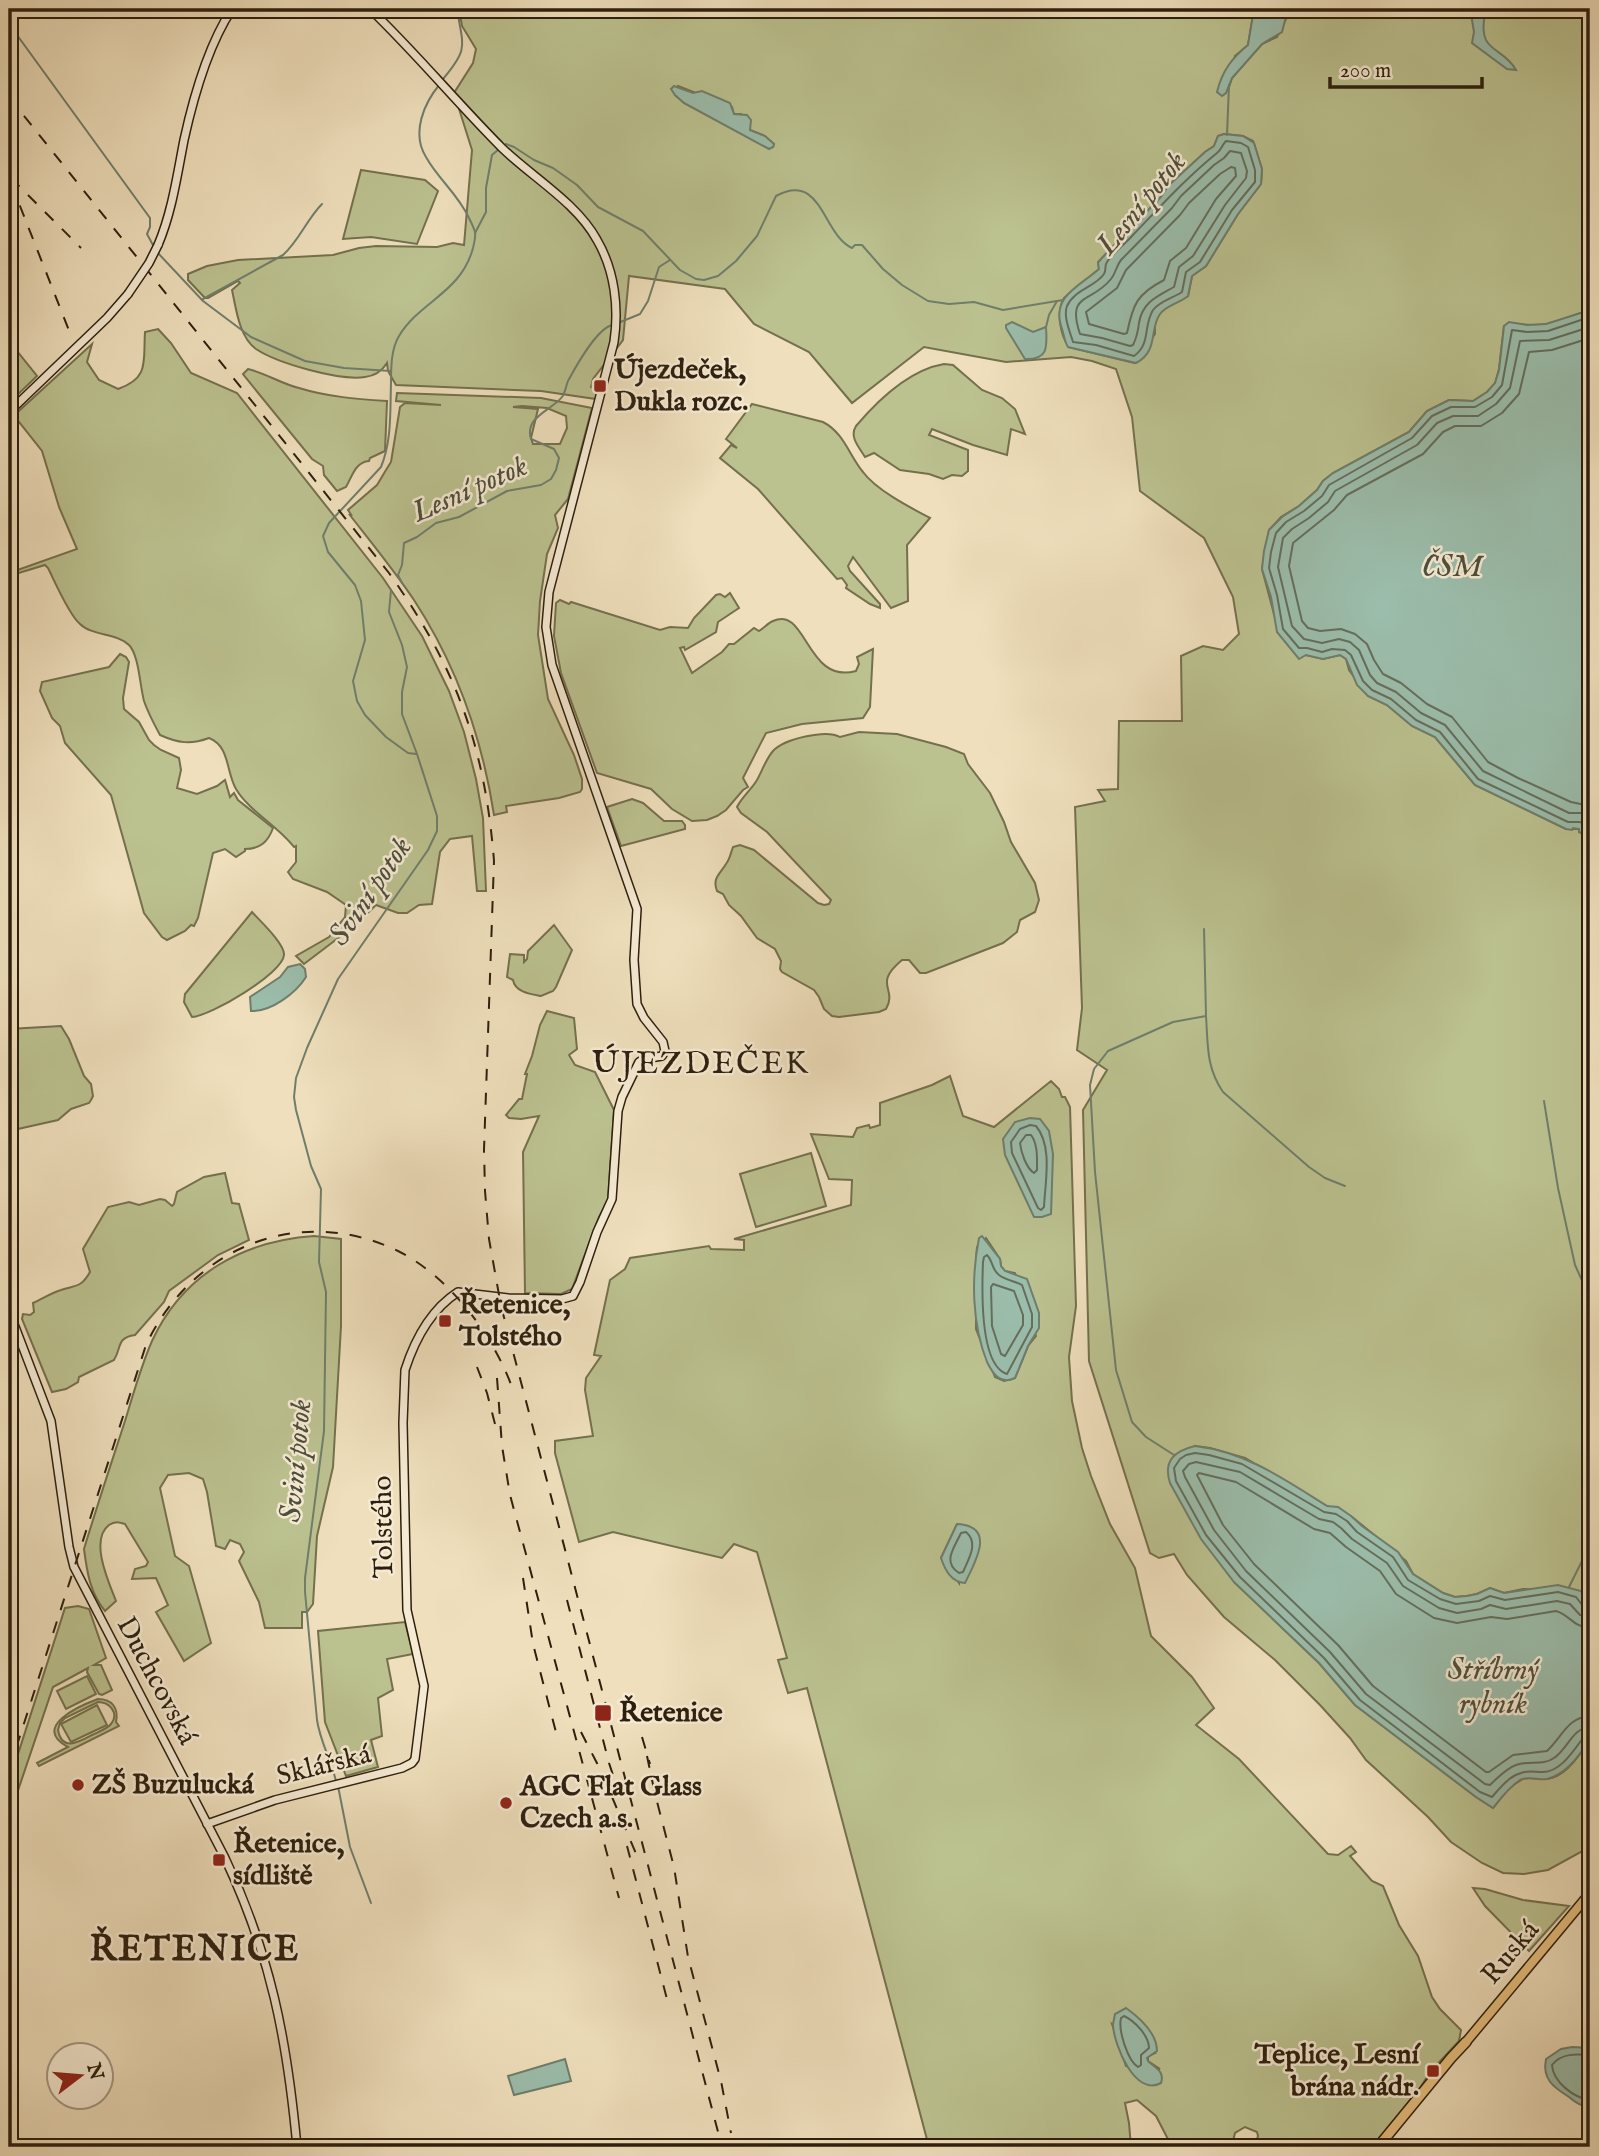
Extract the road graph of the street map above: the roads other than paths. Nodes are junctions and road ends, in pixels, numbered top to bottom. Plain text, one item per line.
1 (232, 9) edge
2 (370, 9) edge
3 (10, 410) edge
4 (9, 1311) edge
5 (412, 1763) joint
6 (207, 1824) junction
7 (1590, 1893) edge
8 (1466, 2042) junction
9 (297, 2147) edge
10 (1378, 2147) edge
11 (1383, 2147) edge

1 - 3 street, bridge
2 - 5 street, Tolstého
4 - 6 street, Duchcovská
5 - 6 street, Sklářská
6 - 9 street, Duchcovská
7 - 8 main road, Ruská
8 - 10 highway
8 - 11 highway

